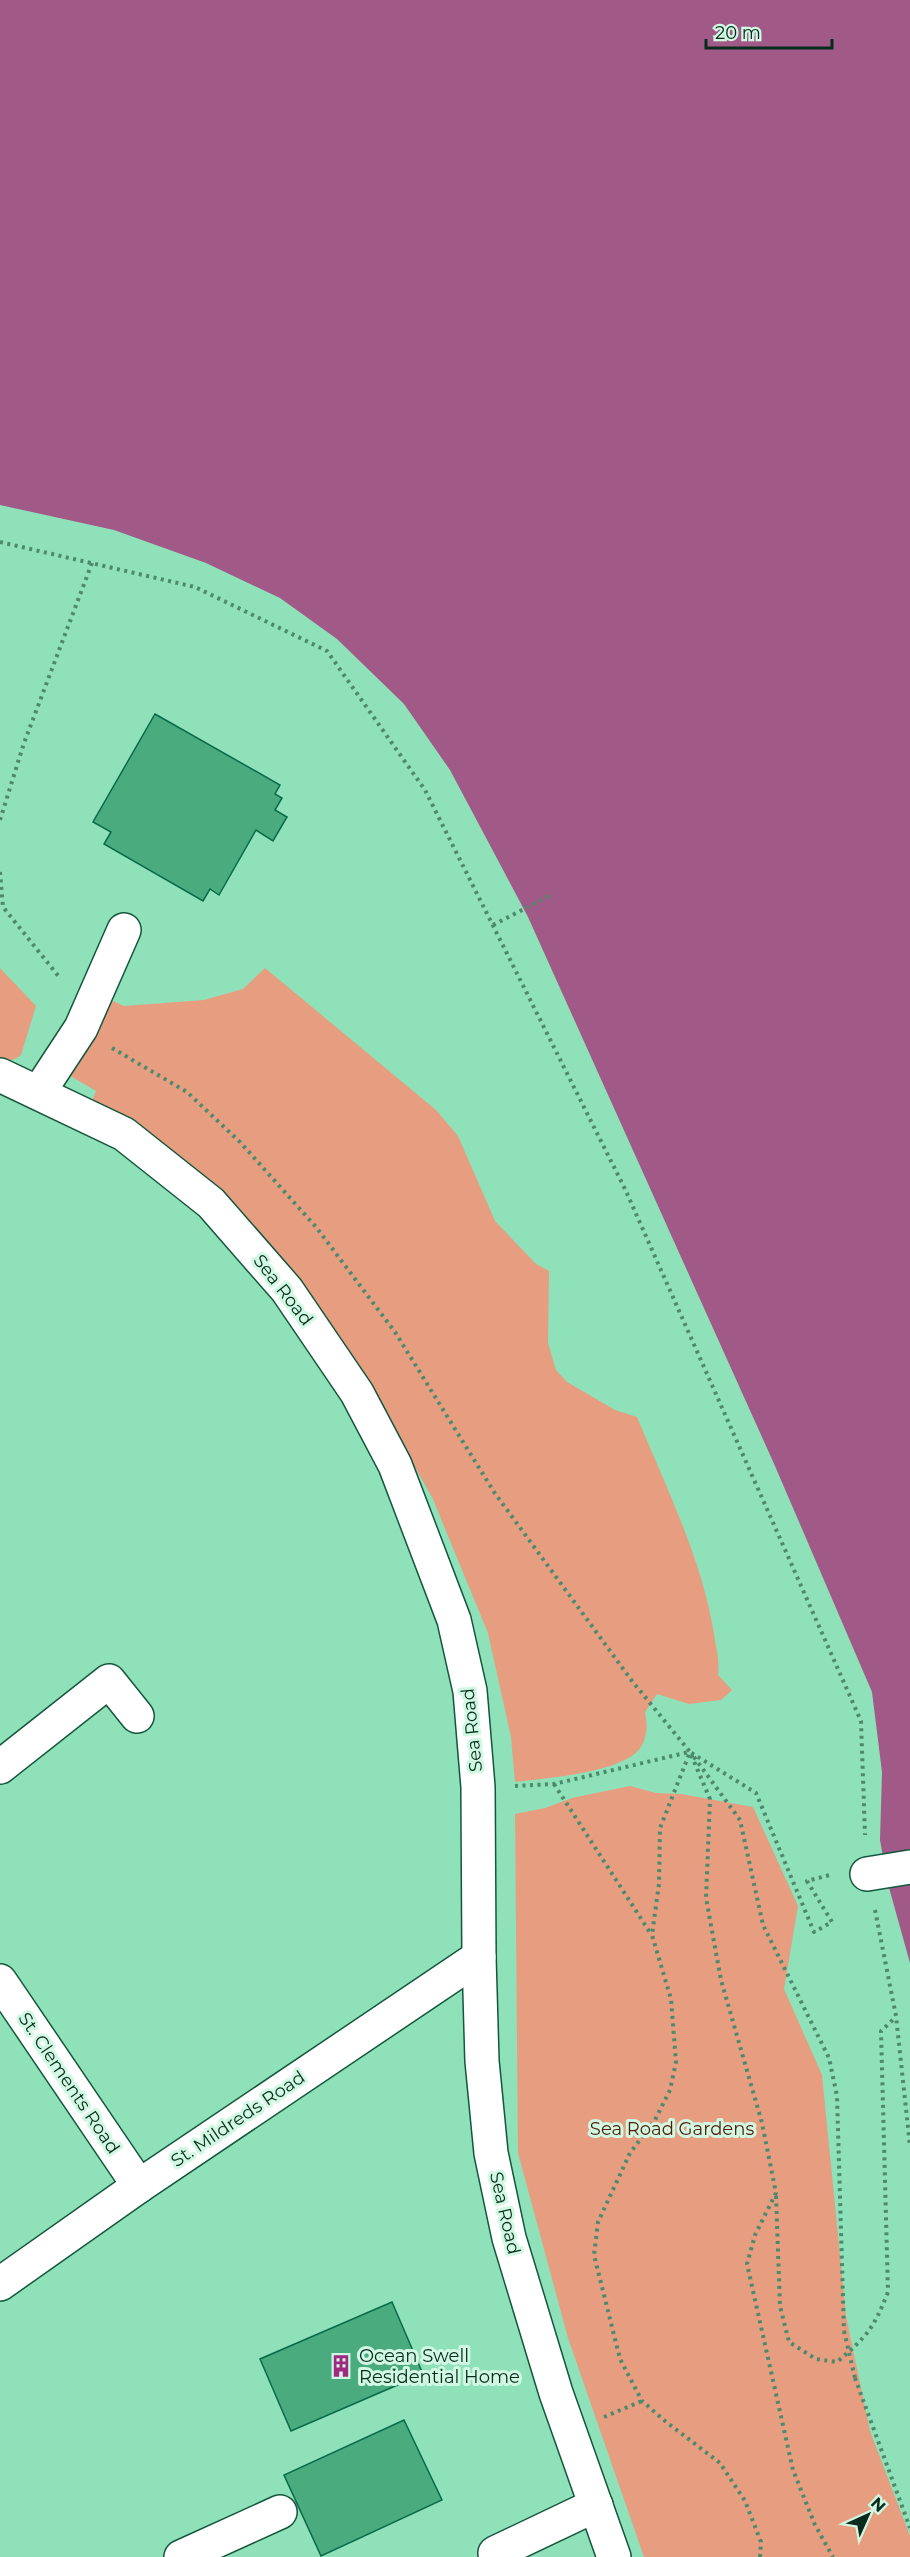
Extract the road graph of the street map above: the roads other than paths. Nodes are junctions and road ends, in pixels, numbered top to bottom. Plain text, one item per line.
1 (124, 930) dead end
2 (0, 1075) edge
3 (39, 1092) junction
4 (138, 1716) dead end
5 (0, 1767) edge
6 (910, 1867) edge
7 (867, 1874) road end
8 (479, 1957) junction
9 (0, 1981) edge
10 (139, 2186) junction
11 (0, 2284) edge
12 (596, 2505) junction
13 (280, 2512) dead end
14 (233, 2547) edge
15 (181, 2557) edge
16 (497, 2557) edge
17 (614, 2557) edge

1 - 3 street
2 - 3 street, Sea Road
3 - 8 street, Sea Road
4 - 5 street
6 - 7 street
8 - 10 street, St. Mildreds Road
8 - 12 street, Sea Road
9 - 10 street, St. Clements Road
10 - 11 street, St. Mildreds Road
12 - 16 street
12 - 17 street, Sea Road
13 - 14 street
14 - 15 street

